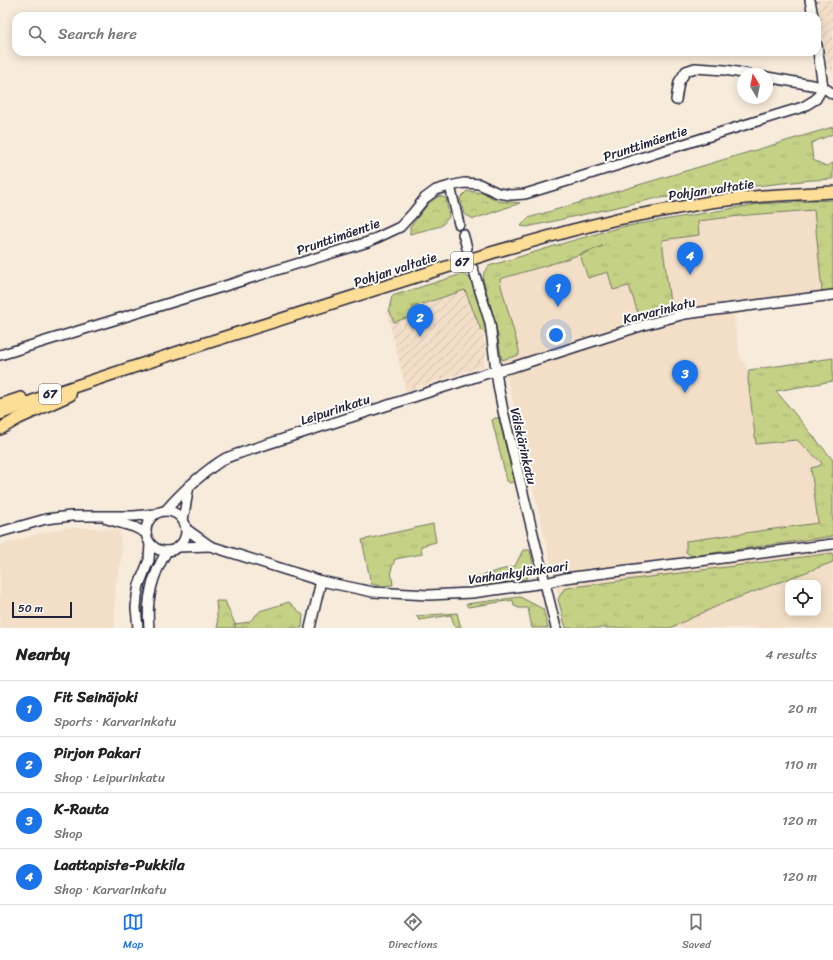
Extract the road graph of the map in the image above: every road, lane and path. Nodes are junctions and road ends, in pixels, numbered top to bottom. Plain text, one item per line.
1 (810, 0) edge
2 (812, 12) edge
3 (819, 56) edge
4 (737, 72) edge
5 (773, 78) edge
6 (823, 87) junction
7 (833, 94) edge
8 (676, 100) dead end
9 (450, 186) junction
10 (833, 192) edge
11 (459, 224) dead end
12 (462, 234) dead end
13 (467, 248) dead end
14 (473, 269) dead end
15 (833, 295) edge
16 (0, 355) edge
17 (496, 371) junction
18 (97, 379) junction
19 (0, 405) edge
20 (0, 414) edge
21 (0, 428) edge
22 (189, 486) junction
23 (165, 511) junction
24 (155, 514) junction
25 (98, 517) junction
26 (183, 520) junction
27 (186, 529) junction
28 (0, 532) edge
29 (146, 533) junction
30 (150, 544) junction
31 (833, 544) edge
32 (210, 546) junction
33 (178, 547) junction
34 (167, 551) junction
35 (321, 581) junction
36 (545, 583) junction
37 (138, 628) edge
38 (149, 628) edge
39 (310, 628) edge
40 (556, 628) edge

1 - 2 street
3 - 6 street
4 - 8 street
5 - 6 street
6 - 7 street
6 - 9 street, Prunttimäentie
9 - 11 street
9 - 16 street, Prunttimäentie
10 - 18 main road, Pohjan valtatie / 67
12 - 13 street
14 - 17 street, Välskärinkatu
15 - 17 street, Karvarinkatu
17 - 22 street, Leipurinkatu
17 - 36 street, Välskärinkatu
18 - 19 main road
18 - 20 main road, Pohjan valtatie / 67
18 - 21 main road
22 - 23 street, Leipurinkatu
22 - 26 street
23 - 24 street
23 - 26 street
24 - 25 street
24 - 29 street
25 - 28 street
25 - 29 street
26 - 27 street
27 - 32 street, Vanhankylänkaari
27 - 33 street
29 - 30 street
30 - 34 street
30 - 37 street
31 - 36 street, Vanhankylänkaari
32 - 33 street, Vanhankylänkaari
32 - 35 street, Vanhankylänkaari
33 - 34 street
34 - 38 street
35 - 36 street, Vanhankylänkaari
35 - 39 street
36 - 40 street, Välskärinkatu

